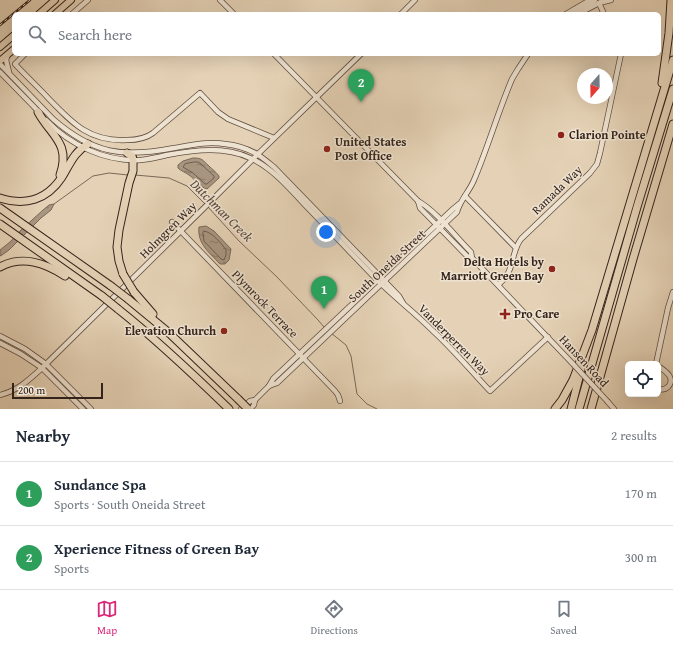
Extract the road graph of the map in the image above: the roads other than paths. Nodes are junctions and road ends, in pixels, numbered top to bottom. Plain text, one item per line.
1 (55, 0) edge
2 (71, 0) edge
3 (88, 0) edge
4 (220, 0) edge
5 (415, 0) edge
6 (590, 0) edge
7 (611, 0) edge
8 (599, 1) edge
9 (670, 2) edge
10 (41, 12) edge
11 (56, 12) edge
12 (74, 12) edge
13 (232, 12) edge
14 (403, 12) edge
15 (569, 12) edge
16 (576, 12) edge
17 (581, 12) edge
18 (603, 12) edge
19 (12, 37) edge
20 (0, 47) edge
21 (12, 51) edge
22 (8, 54) junction
23 (23, 56) edge
24 (276, 56) edge
25 (359, 56) edge
26 (527, 56) edge
27 (621, 56) edge
28 (673, 60) edge
29 (0, 61) edge
30 (0, 64) edge
31 (0, 72) edge
32 (9, 73) junction
33 (673, 89) edge
34 (316, 97) junction
35 (38, 112) junction
36 (673, 124) edge
37 (274, 138) junction
38 (648, 142) junction
39 (673, 142) edge
40 (85, 145) junction
41 (128, 153) junction
42 (257, 154) junction
43 (253, 159) junction
44 (663, 159) junction
45 (136, 160) junction
46 (53, 187) junction
47 (465, 196) junction
48 (0, 198) edge
49 (418, 201) junction
50 (459, 204) junction
51 (0, 208) edge
52 (441, 220) junction
53 (172, 222) dead end
54 (0, 224) edge
55 (436, 225) junction
56 (445, 225) junction
57 (440, 229) junction
58 (181, 231) junction
59 (516, 248) junction
60 (472, 258) junction
61 (0, 267) edge
62 (379, 279) junction
63 (383, 283) junction
64 (498, 285) junction
65 (673, 292) edge
66 (100, 297) junction
67 (592, 330) junction
68 (168, 332) junction
69 (0, 336) edge
70 (548, 337) junction
71 (0, 343) edge
72 (301, 356) junction
73 (657, 361) edge
74 (46, 364) junction
75 (42, 368) junction
76 (661, 368) edge
77 (661, 390) edge
78 (0, 396) edge
79 (255, 400) junction
80 (340, 401) dead end
81 (83, 409) edge
82 (91, 409) edge
83 (228, 409) edge
84 (241, 409) edge
85 (249, 409) edge
86 (555, 409) edge
87 (571, 409) edge
88 (579, 409) edge
89 (591, 409) edge
90 (614, 409) edge

1 - 10 main road
2 - 11 main road
3 - 12 street
4 - 13 street
5 - 14 street
6 - 15 street
7 - 8 street
8 - 16 street
8 - 17 street
8 - 18 street
9 - 38 highway
19 - 20 main road
21 - 22 main road
22 - 29 main road
22 - 32 street
23 - 37 street
24 - 34 street, Hansen Road
25 - 34 street, Holmgren Way
26 - 47 street, South Oneida Street
27 - 59 street, Ramada Way
28 - 38 highway
30 - 32 street, Vanderperren Way
31 - 35 street, Vanderperren Way
32 - 40 street, Vanderperren Way
33 - 88 highway
34 - 37 street, Holmgren Way
34 - 49 street, Hansen Road
35 - 40 street, Vanderperren Way
35 - 46 highway
36 - 44 highway
37 - 42 street, Holmgren Way
38 - 67 highway
39 - 44 highway
40 - 41 street, Vanderperren Way
40 - 45 street, Vanderperren Way
40 - 46 highway
41 - 42 street, Vanderperren Way
41 - 45 highway
42 - 43 street, Holmgren Way
42 - 62 street, Vanderperren Way
43 - 45 street, Vanderperren Way
43 - 58 street, Holmgren Way
43 - 62 street, Vanderperren Way
44 - 89 highway
45 - 68 highway, bridge
46 - 48 highway
47 - 50 street, South Oneida Street
47 - 59 street
49 - 52 street, Hansen Road
49 - 55 street, Hansen Road
50 - 52 street, South Oneida Street
50 - 56 street, South Oneida Street
51 - 68 highway, bridge
52 - 55 street, South Oneida Street
52 - 56 street, Hansen Road
53 - 58 street, Plymrock Terrace
54 - 66 highway
55 - 57 street, Hansen Road
55 - 62 street, South Oneida Street
56 - 57 street, South Oneida Street
56 - 60 street, Hansen Road
57 - 60 street, Hansen Road
57 - 63 street, South Oneida Street
58 - 72 street, Plymrock Terrace
58 - 74 street, Holmgren Way
59 - 64 street, Ramada Way
60 - 64 street, Hansen Road
61 - 66 highway
62 - 63 street, Vanderperren Way
62 - 72 street, South Oneida Street
63 - 70 street, Vanderperren Way
63 - 72 street, South Oneida Street
64 - 70 street, Hansen Road
65 - 73 street
66 - 83 highway, bridge
67 - 86 highway
67 - 87 highway
68 - 85 highway, bridge
69 - 74 street
70 - 90 street, Hansen Road, bridge
71 - 75 street
72 - 79 street, South Oneida Street
72 - 80 street, Plymrock Terrace
74 - 75 street, Holmgren Way
74 - 82 street
75 - 78 street, Holmgren Way
75 - 81 street
76 - 77 street
79 - 84 street, South Oneida Street
79 - 85 street, South Oneida Street

